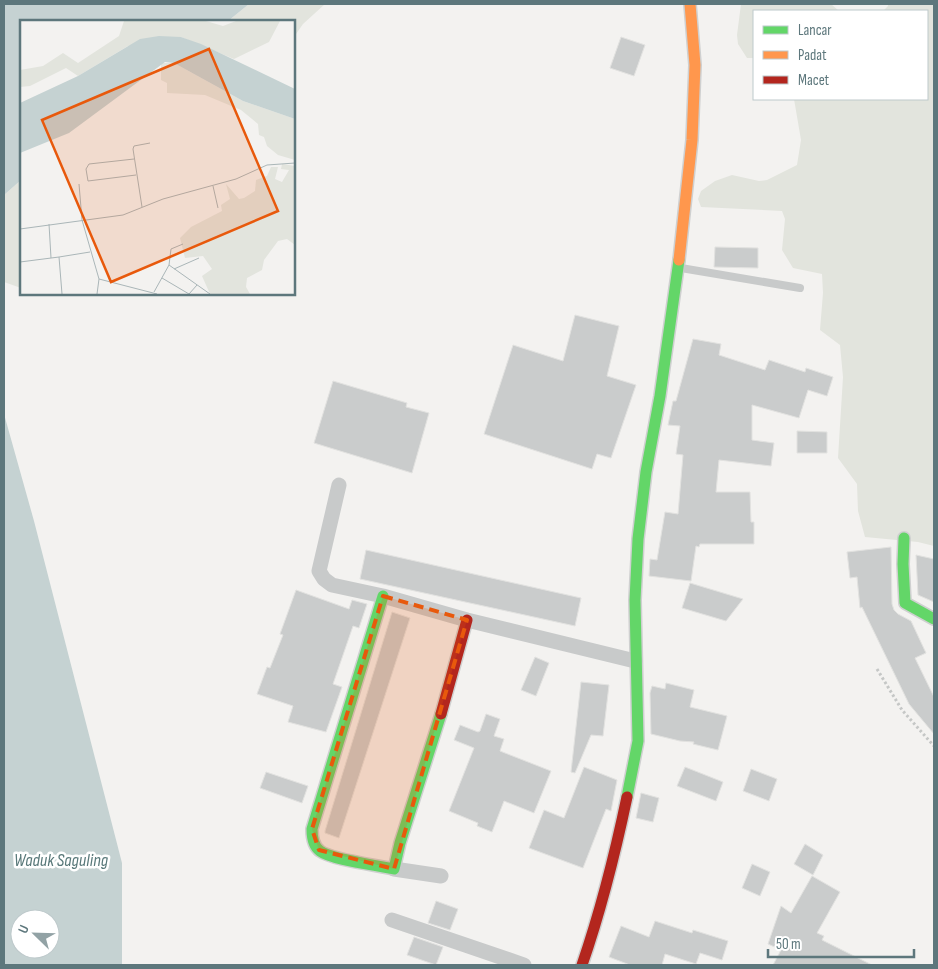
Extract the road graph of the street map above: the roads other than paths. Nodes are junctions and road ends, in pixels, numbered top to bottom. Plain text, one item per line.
1 (690, 4) edge
2 (679, 267) junction
3 (800, 288) dead end
4 (339, 485) dead end
5 (904, 538) dead end
6 (383, 596) junction
7 (934, 619) edge
8 (467, 620) junction
9 (636, 661) junction
10 (394, 869) junction
11 (441, 876) dead end
12 (392, 920) dead end
13 (524, 965) edge
14 (582, 965) edge

1 - 2 street
2 - 3 lane
2 - 9 street
4 - 6 street
5 - 7 street
6 - 8 street
6 - 10 street
8 - 9 street
8 - 10 street
9 - 14 street
10 - 11 street
12 - 13 street

